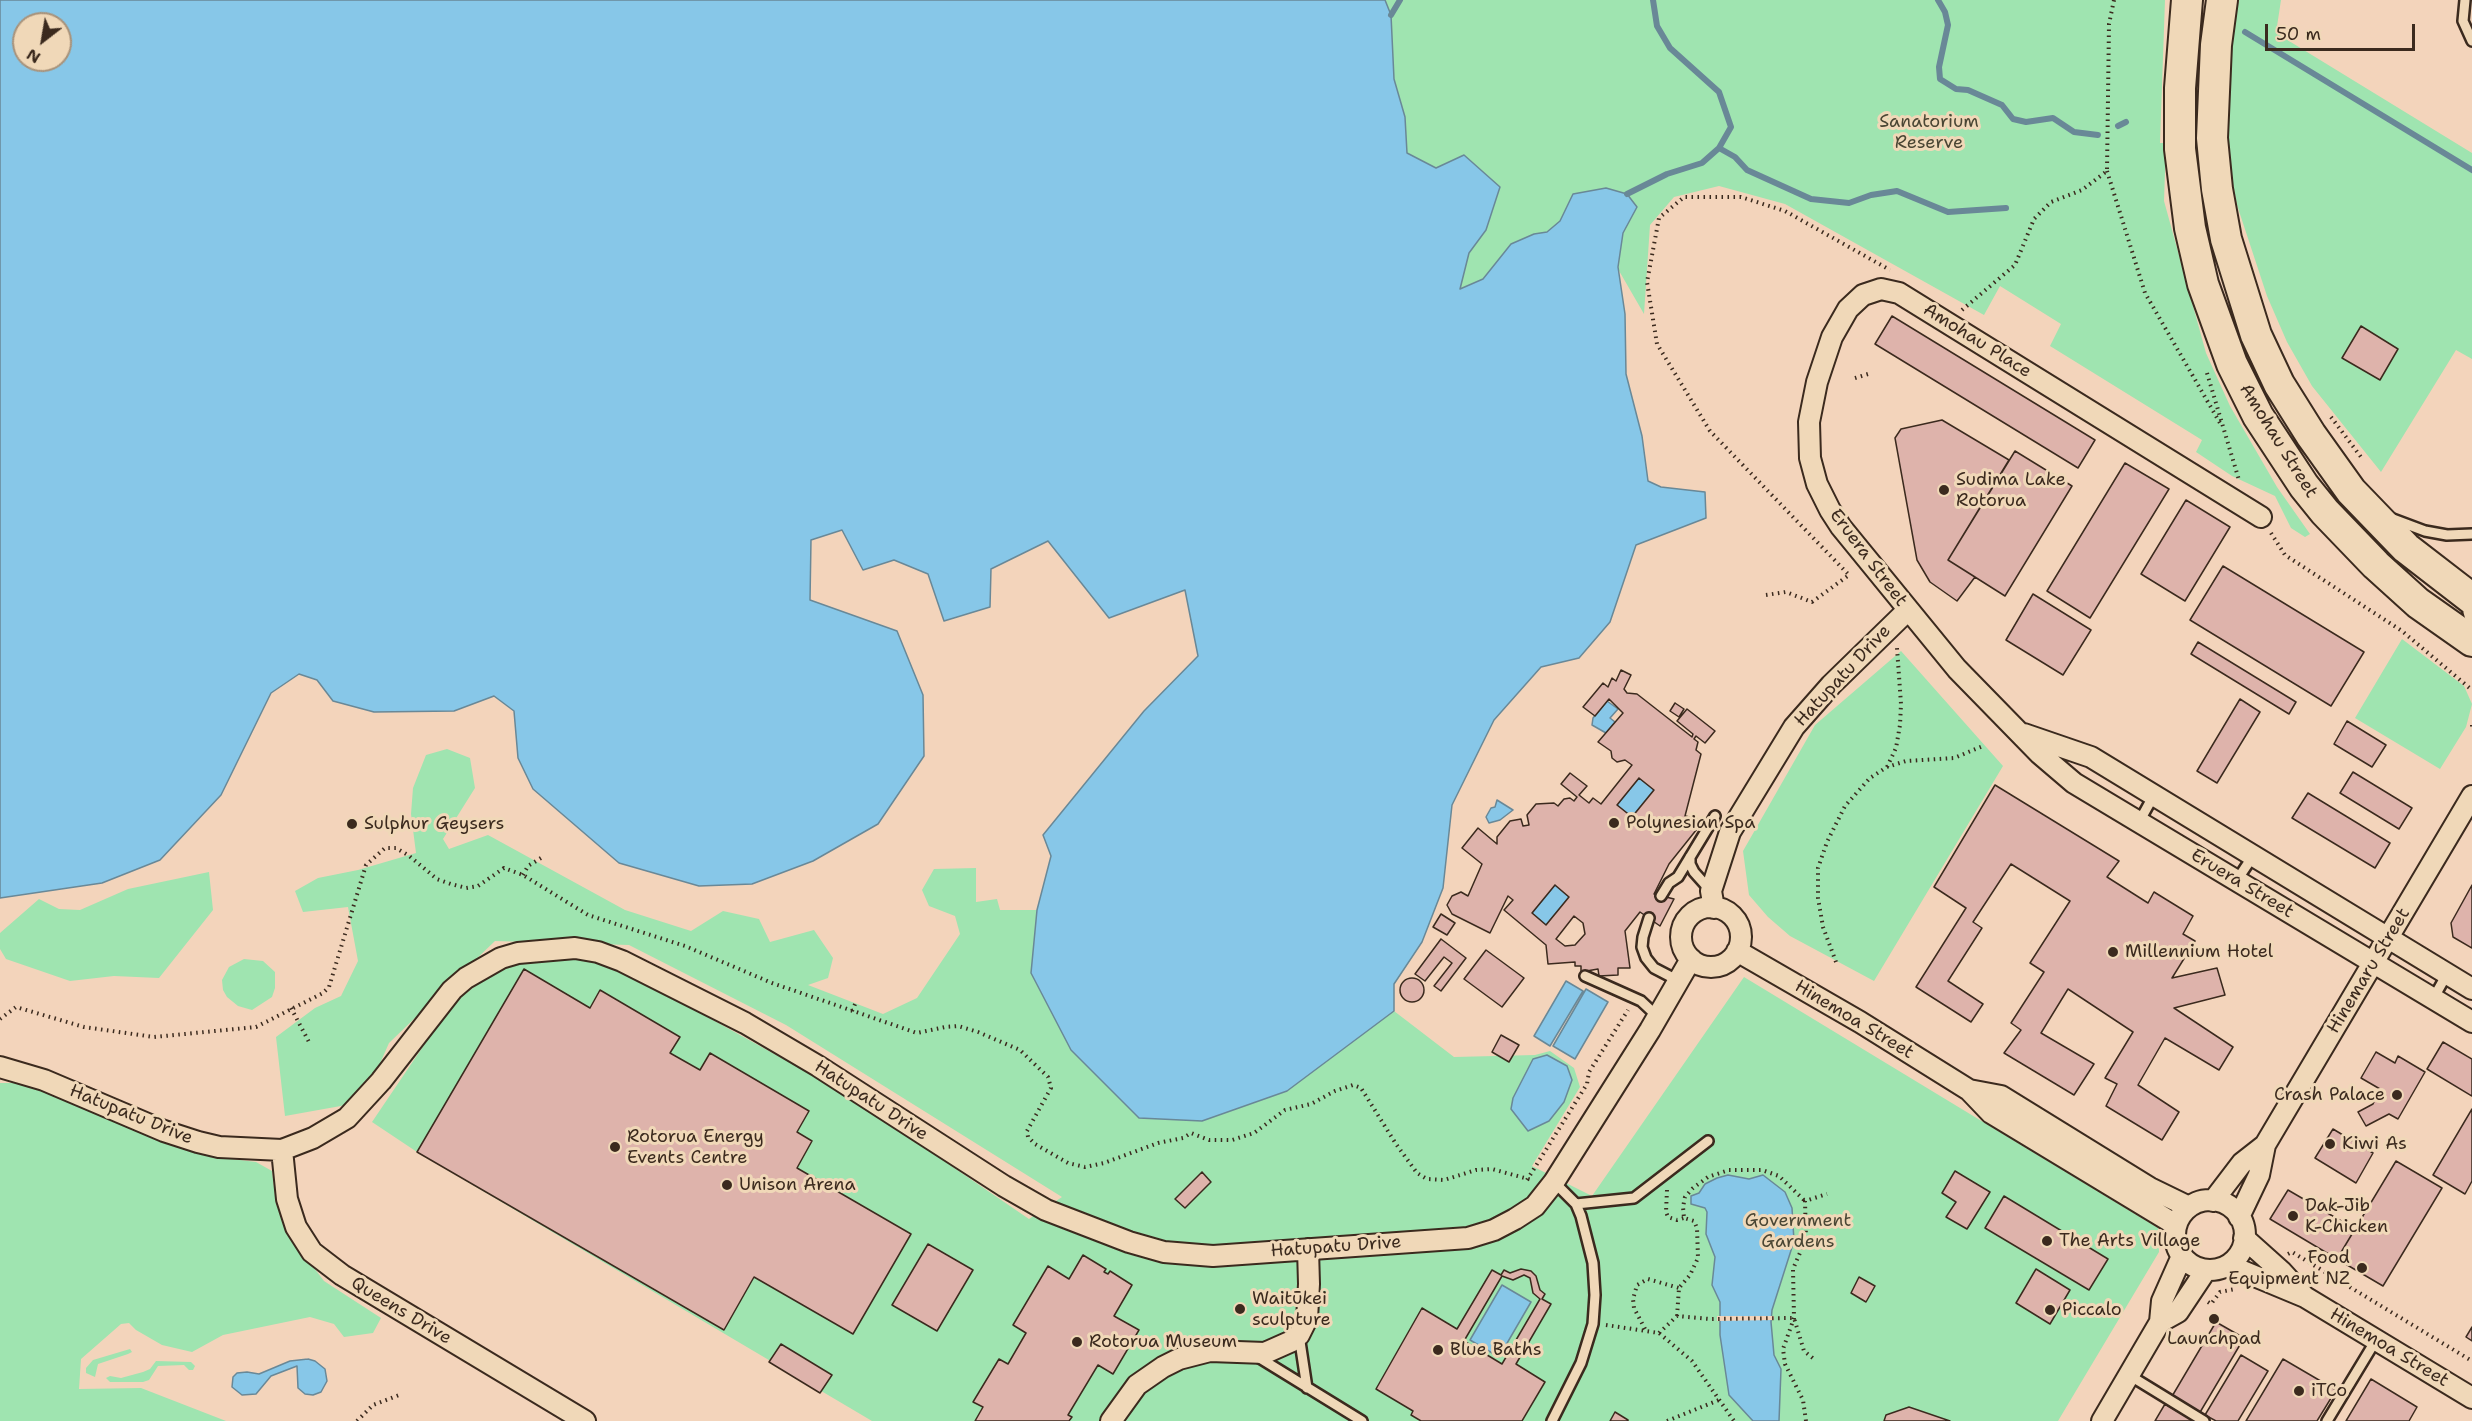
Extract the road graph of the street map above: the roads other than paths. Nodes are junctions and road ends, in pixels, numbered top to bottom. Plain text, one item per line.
1 (2187, 0) edge
2 (2222, 0) edge
3 (2464, 0) edge
4 (2472, 41) edge
5 (1817, 483) joint
6 (2359, 500) junction
7 (2261, 517) dead end
8 (2472, 534) edge
9 (2418, 603) junction
10 (2471, 608) edge
11 (1908, 610) junction
12 (2472, 641) edge
13 (2472, 665) edge
14 (2022, 733) junction
15 (2154, 795) junction
16 (2472, 796) edge
17 (1715, 816) dead end
18 (2139, 822) junction
19 (2253, 856) junction
20 (1690, 857) junction
21 (1678, 877) junction
22 (2237, 880) junction
23 (1661, 896) dead end
24 (1712, 900) junction
25 (1649, 918) dead end
26 (2388, 939) junction
27 (1737, 951) junction
28 (1691, 959) junction
29 (2375, 963) junction
30 (2447, 974) junction
31 (1585, 976) dead end
32 (1678, 981) junction
33 (2472, 989) edge
34 (2433, 999) junction
35 (1658, 1017) junction
36 (2472, 1022) edge
37 (0, 1067) edge
38 (1708, 1141) dead end
39 (2265, 1145) junction
40 (282, 1150) junction
41 (2117, 1178) junction
42 (1554, 1182) junction
43 (2213, 1201) junction
44 (1576, 1204) junction
45 (2189, 1207) junction
46 (2239, 1217) junction
47 (2176, 1225) junction
48 (2244, 1238) junction
49 (1308, 1249) junction
50 (2182, 1256) junction
51 (2228, 1265) junction
52 (2206, 1270) junction
53 (2305, 1298) junction
54 (2160, 1322) junction
55 (1299, 1335) junction
56 (2376, 1340) junction
57 (1254, 1354) junction
58 (2129, 1375) junction
59 (1307, 1388) junction
60 (2472, 1398) edge
61 (585, 1421) edge
62 (1111, 1421) edge
63 (1362, 1421) edge
64 (1552, 1421) edge
65 (2102, 1421) edge
66 (2204, 1421) edge
67 (2327, 1421) edge

1 - 9 main road, Amohau Street
2 - 6 main road, Amohau Street
3 - 4 lane
5 - 7 street, Amohau Place
5 - 11 street, Eruera Street
6 - 8 lane
6 - 10 main road, Amohau Street
9 - 12 main road, Amohau Street
9 - 13 main road
11 - 14 street, Eruera Street
11 - 24 street, Hatupatu Drive
14 - 15 street, Eruera Street
14 - 18 street, Eruera Street
15 - 18 lane
15 - 19 street, Eruera Street
16 - 26 street, Hinemaru Street
17 - 20 lane
18 - 22 street, Eruera Street
19 - 22 lane
19 - 26 street, Eruera Street
20 - 21 lane
20 - 24 lane
21 - 23 lane
21 - 24 lane
22 - 29 street, Eruera Street
24 - 27 street
24 - 28 street
25 - 32 lane
26 - 29 street, Hinemaru Street
26 - 30 street, Eruera Street
27 - 28 street
27 - 41 street, Hinemoa Street
28 - 32 street, Hatupatu Drive
29 - 34 street, Eruera Street
29 - 39 street, Hinemaru Street
30 - 33 street, Eruera Street
30 - 34 lane
31 - 35 lane
32 - 35 street, Hatupatu Drive
34 - 36 street, Eruera Street
35 - 42 street, Hatupatu Drive
37 - 40 street, Hatupatu Drive
38 - 44 lane
39 - 43 street, Hinemaru Street
39 - 46 street, Hinemaru Street
40 - 49 street, Hatupatu Drive
40 - 61 street, Queens Drive
41 - 45 street, Hinemoa Street
41 - 47 street, Hinemoa Street
42 - 44 lane
42 - 49 street, Hatupatu Drive
43 - 45 street
43 - 46 street
44 - 64 lane
45 - 47 street
46 - 48 street
47 - 50 street
48 - 51 street
48 - 53 street, Hinemoa Street
49 - 55 street
50 - 52 street
50 - 54 street
51 - 52 street
51 - 53 street, Hinemoa Street
52 - 54 street
53 - 56 street, Hinemoa Street
54 - 58 street
55 - 57 street
55 - 59 lane
56 - 60 street, Hinemoa Street
56 - 67 lane
57 - 59 lane
57 - 62 street
58 - 65 street
58 - 66 lane
59 - 63 lane

